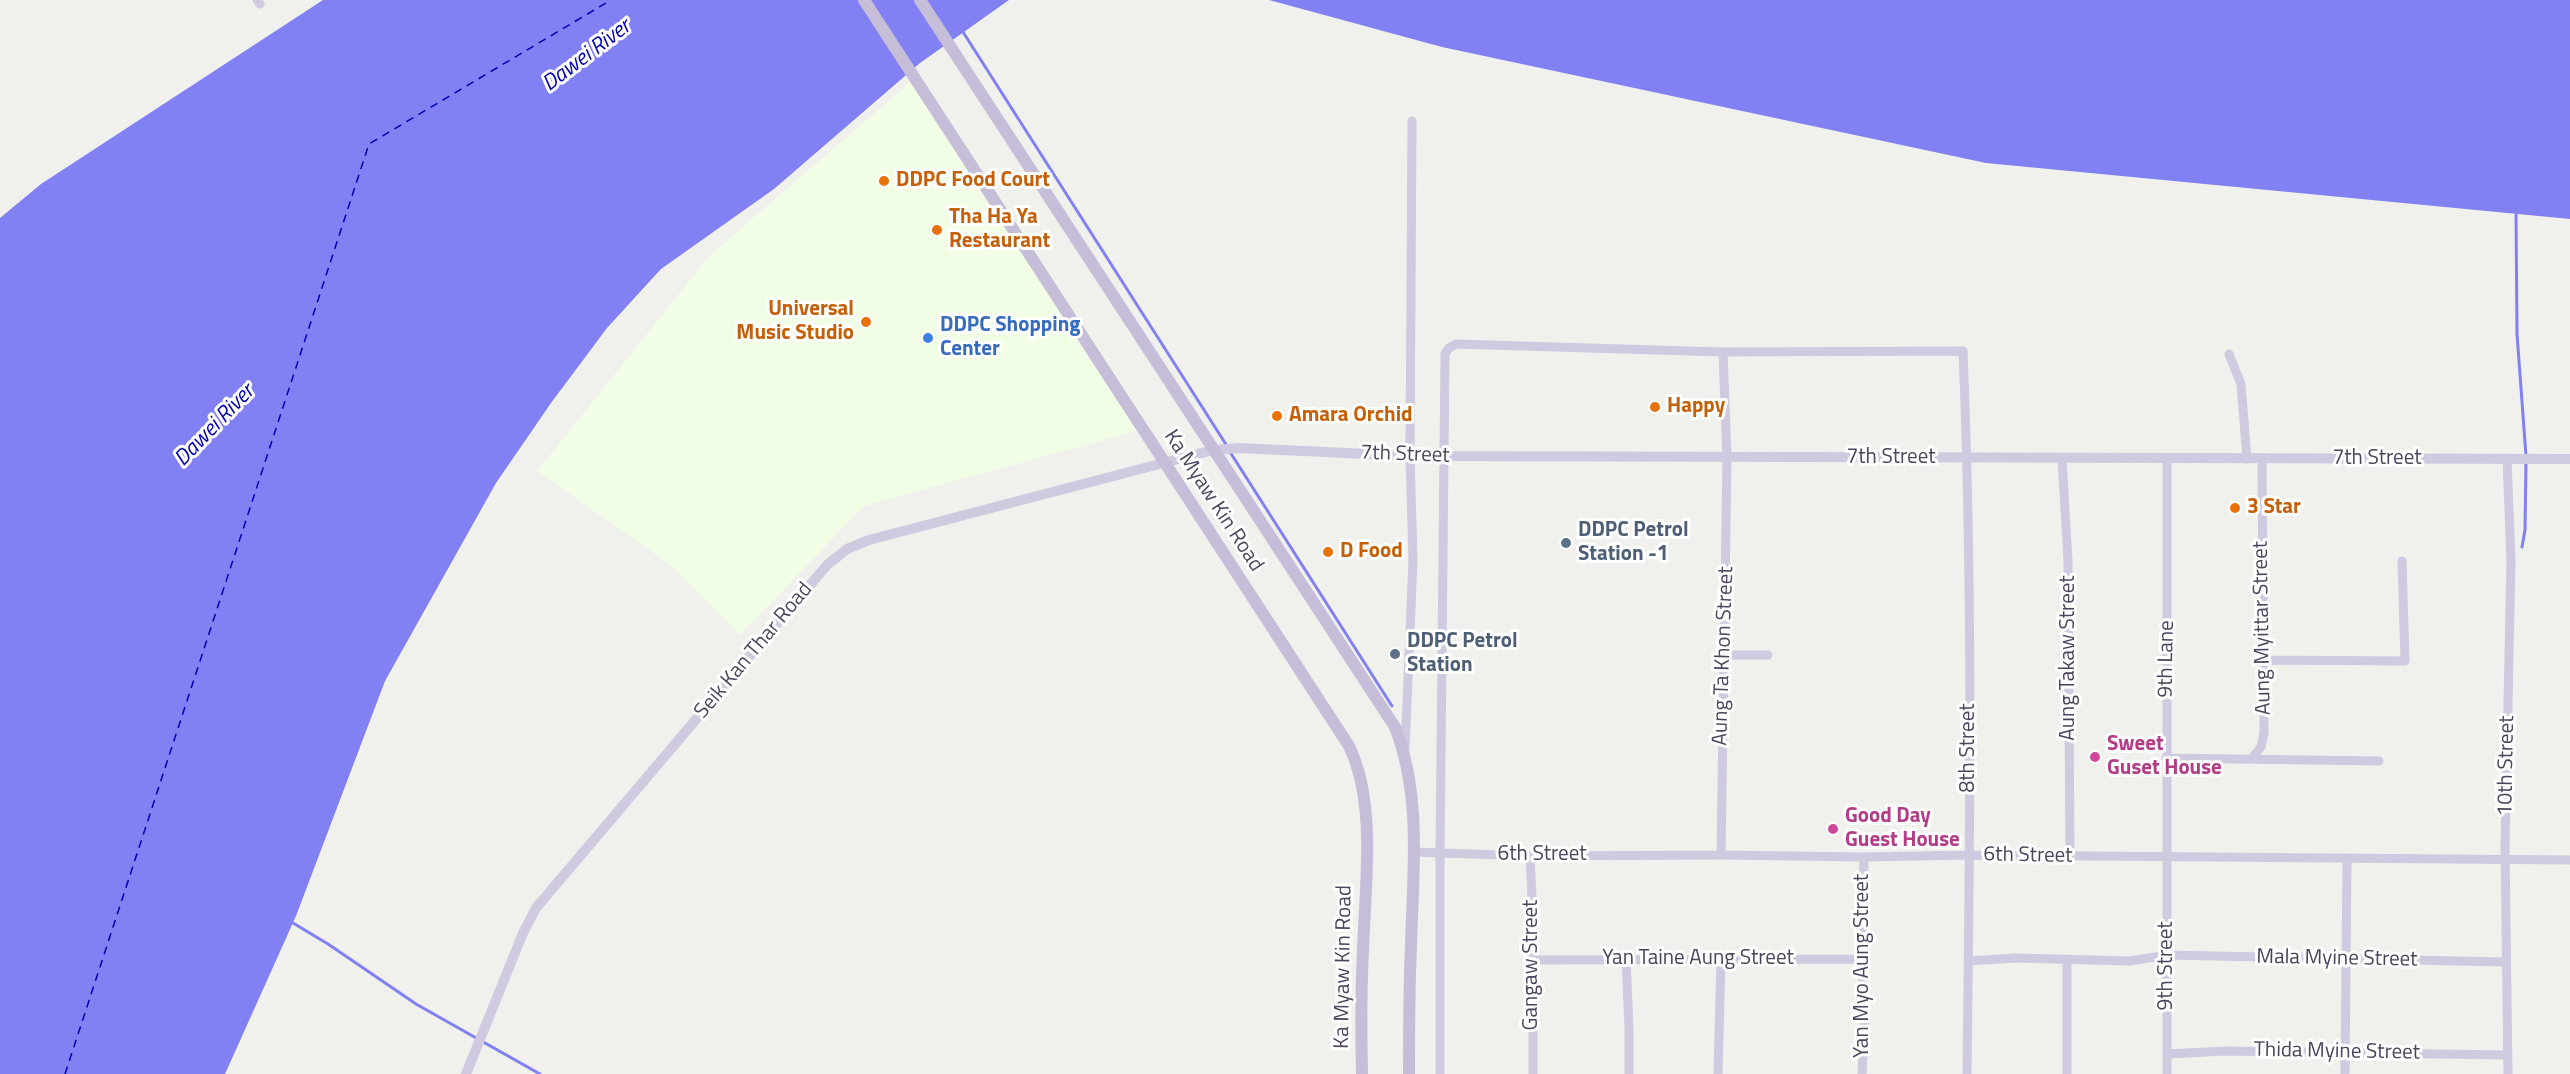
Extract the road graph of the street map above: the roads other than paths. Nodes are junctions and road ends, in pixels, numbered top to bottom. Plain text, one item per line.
1 (864, 0) edge
2 (920, 0) edge
3 (1412, 121) dead end
4 (1723, 352) junction
5 (2229, 354) dead end
6 (1213, 450) junction
7 (1410, 456) junction
8 (1444, 456) junction
9 (1727, 457) junction
10 (2262, 458) junction
11 (1967, 459) junction
12 (2062, 459) junction
13 (2247, 459) junction
14 (2507, 459) junction
15 (2570, 459) edge
16 (2167, 460) junction
17 (1165, 463) junction
18 (2402, 561) dead end
19 (1725, 655) junction
20 (1768, 655) dead end
21 (2265, 660) junction
22 (1405, 752) junction
23 (2166, 758) junction
24 (2252, 758) junction
25 (2379, 760) dead end
26 (1414, 852) junction
27 (1440, 853) junction
28 (1721, 855) junction
29 (1970, 855) junction
30 (1530, 856) junction
31 (1864, 857) junction
32 (2070, 858) junction
33 (2166, 858) junction
34 (2347, 859) junction
35 (2506, 859) junction
36 (2570, 860) edge
37 (2167, 955) junction
38 (1721, 958) junction
39 (1626, 959) junction
40 (1862, 959) junction
41 (2347, 959) junction
42 (1534, 960) junction
43 (2067, 960) junction
44 (1968, 961) junction
45 (2506, 962) junction
46 (2346, 1052) junction
47 (2167, 1054) junction
48 (2508, 1055) junction
49 (466, 1074) edge
50 (1362, 1074) edge
51 (1409, 1074) edge
52 (1440, 1074) edge
53 (1533, 1074) edge
54 (1629, 1074) edge
55 (1718, 1074) edge
56 (1862, 1074) edge
57 (1967, 1074) edge
58 (2067, 1074) edge
59 (2167, 1074) edge
60 (2345, 1074) edge
61 (2508, 1074) edge

1 - 17 main road, Ka Myaw Kin Road
2 - 6 main road, Ka Myaw Kin Road
3 - 7 street
4 - 8 street
4 - 9 street, Aung Ta Khon Street
4 - 11 street, 8th Street
5 - 13 street
6 - 7 street, 7th Street
6 - 17 street, Seik Kan Thar Road
6 - 22 main road, Ka Myaw Kin Road
7 - 8 street, 7th Street
7 - 22 street
8 - 9 street, 7th Street
8 - 27 street
9 - 11 street, 7th Street
9 - 19 street, Aung Ta Khon Street
10 - 13 street, 7th Street
10 - 14 street, 7th Street
10 - 21 street, Aung Myittar Street
11 - 12 street, 7th Street
11 - 29 street, 8th Street
12 - 16 street, 7th Street
12 - 32 street, Aung Takaw Street
13 - 16 street, 7th Street
14 - 15 street, 7th Street
14 - 35 street, 10th Street
16 - 23 street, 9th Lane
17 - 49 street, Seik Kan Thar Road
17 - 50 main road, Ka Myaw Kin Road
18 - 21 street
19 - 20 street
19 - 28 street, Aung Ta Khon Street
21 - 24 street, Aung Myittar Street
22 - 26 main road, Ka Myaw Kin Road
23 - 24 street
23 - 33 street, 9th Lane
24 - 25 street
26 - 27 street, 6th Street
26 - 51 main road, Ka Myaw Kin Road
27 - 30 street, 6th Street
27 - 52 street
28 - 30 street, 6th Street
28 - 31 street, 6th Street
29 - 31 street, 6th Street
29 - 32 street, 6th Street
29 - 44 street, 8th Street
30 - 42 street, Gangaw Street
31 - 40 street, Yan Myo Aung Street
32 - 33 street, 6th Street
33 - 34 street, 6th Street
33 - 37 street, 9th Street
34 - 35 street, 6th Street
34 - 41 street
35 - 36 street, 6th Street
35 - 45 street, 10th Street
37 - 41 street, Mala Myine Street
37 - 43 street, Mala Myine Street
37 - 47 street, 9th Street
38 - 39 street, Yan Taine Aung Street
38 - 40 street, Yan Taine Aung Street
38 - 55 street
39 - 42 street, Yan Taine Aung Street
39 - 54 street
40 - 56 street, Yan Myo Aung Street
41 - 45 street, Mala Myine Street
41 - 46 street
42 - 53 street, Gangaw Street
43 - 44 street, Mala Myine Street
43 - 58 street
44 - 57 street, 8th Street
45 - 48 street, 10th Street
46 - 47 street, Thida Myine Street
46 - 48 street, Thida Myine Street
46 - 60 street
47 - 59 street, 9th Street
48 - 61 street, 10th Street

